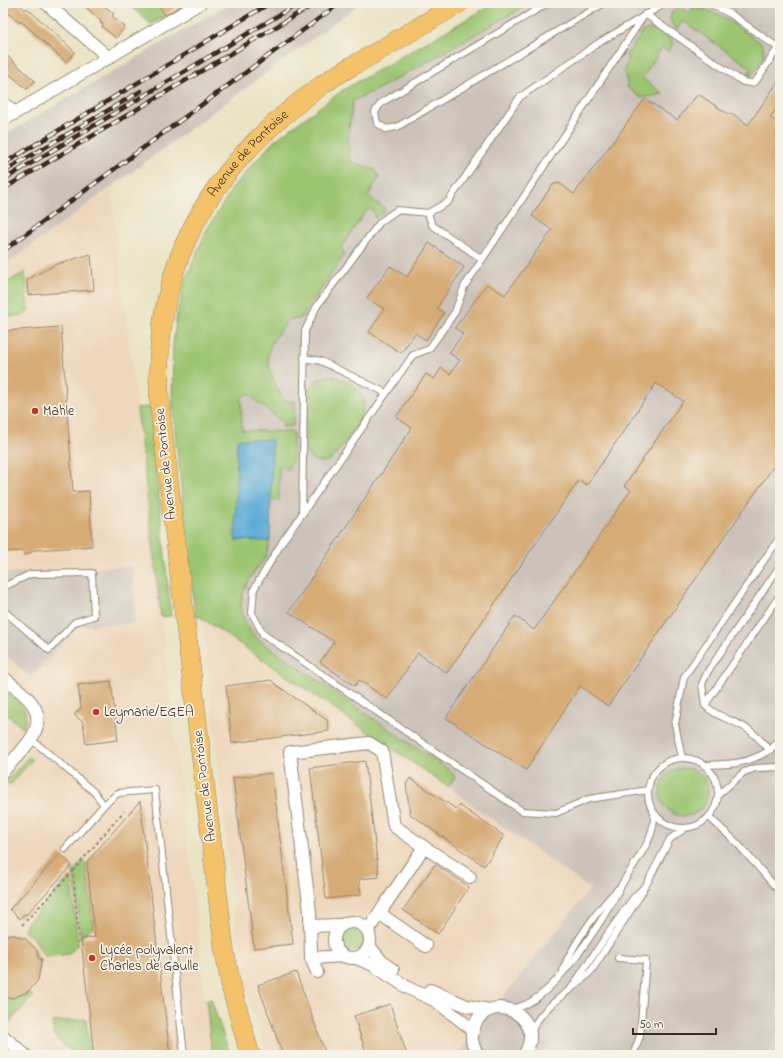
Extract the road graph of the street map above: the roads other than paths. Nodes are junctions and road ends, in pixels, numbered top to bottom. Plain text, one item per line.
1 (46, 3) edge
2 (200, 3) edge
3 (460, 3) edge
4 (548, 3) edge
5 (604, 3) edge
6 (666, 3) edge
7 (708, 3) edge
8 (777, 3) edge
9 (780, 5) edge
10 (645, 14) junction
11 (779, 48) edge
12 (109, 58) junction
13 (3, 103) edge
14 (15, 113) junction
15 (3, 120) edge
16 (428, 213) junction
17 (482, 260) junction
18 (304, 358) junction
19 (386, 393) junction
20 (302, 514) junction
21 (780, 537) edge
22 (780, 566) edge
23 (3, 588) edge
24 (780, 595) edge
25 (3, 610) edge
26 (3, 677) edge
27 (705, 705) junction
28 (31, 739) junction
29 (780, 740) edge
30 (770, 750) junction
31 (682, 758) junction
32 (704, 765) junction
33 (780, 767) edge
34 (3, 771) edge
35 (648, 790) junction
36 (718, 795) junction
37 (104, 805) junction
38 (654, 813) junction
39 (709, 817) junction
40 (685, 828) junction
41 (424, 847) junction
42 (65, 849) dead end
43 (470, 877) dead end
44 (780, 892) edge
45 (379, 913) junction
46 (341, 925) junction
47 (310, 926) junction
48 (368, 930) junction
49 (426, 946) dead end
50 (370, 947) junction
51 (350, 957) junction
52 (311, 958) junction
53 (618, 958) dead end
54 (317, 972) dead end
55 (506, 1008) junction
56 (489, 1010) junction
57 (473, 1030) junction
58 (530, 1037) junction
59 (4, 1039) edge
60 (476, 1054) edge
61 (25, 1055) edge
62 (184, 1055) edge
63 (250, 1055) edge
64 (524, 1055) edge
65 (633, 1055) edge

1 - 12 street
2 - 12 street
3 - 63 main road, Avenue de Pontoise
4 - 5 lane
6 - 10 lane
7 - 11 lane
8 - 9 lane
10 - 11 lane
10 - 16 lane
10 - 17 lane
12 - 14 street
13 - 14 street
14 - 15 street
16 - 17 lane
16 - 18 lane
17 - 19 lane
18 - 19 lane
18 - 20 lane
19 - 20 lane
20 - 35 lane
21 - 31 lane
22 - 27 lane
23 - 25 lane
24 - 27 lane
26 - 28 street
27 - 30 lane
28 - 34 street
28 - 37 lane
29 - 30 lane
30 - 32 lane
31 - 32 lane
31 - 35 lane
32 - 36 lane
33 - 36 lane
35 - 38 lane
36 - 39 lane
37 - 42 lane
37 - 62 lane
38 - 40 lane
38 - 55 lane
39 - 40 lane
39 - 44 lane
40 - 58 lane
41 - 43 street
41 - 45 street
41 - 47 street
45 - 48 street
45 - 49 street
46 - 47 street
46 - 48 street
46 - 51 street
47 - 52 street
48 - 50 street
50 - 51 street
50 - 56 street
51 - 52 street
51 - 57 street
52 - 54 street
53 - 65 lane
55 - 56 street
55 - 58 street
56 - 57 street
57 - 60 street
58 - 64 street
59 - 61 street

